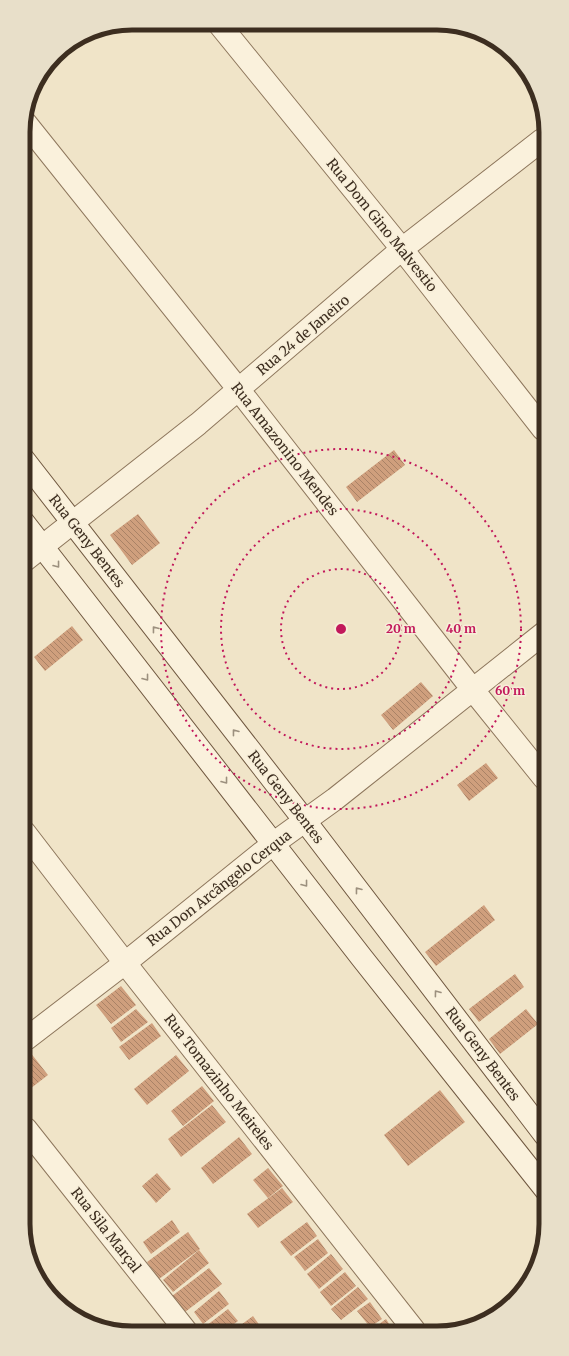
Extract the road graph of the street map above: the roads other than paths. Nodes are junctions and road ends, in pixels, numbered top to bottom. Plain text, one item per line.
1 (224, 30) edge
2 (30, 128) edge
3 (539, 142) edge
4 (402, 249) junction
5 (238, 390) junction
6 (539, 424) edge
7 (30, 468) edge
8 (72, 522) junction
9 (30, 531) edge
10 (42, 546) junction
11 (30, 556) edge
12 (539, 637) edge
13 (473, 690) junction
14 (539, 772) edge
15 (305, 821) junction
16 (30, 840) edge
17 (274, 843) junction
18 (125, 963) junction
19 (30, 1036) edge
20 (539, 1126) edge
21 (30, 1134) edge
22 (539, 1181) edge
23 (182, 1326) edge
24 (411, 1326) edge

1 - 4 street, Rua Dom Gino Malvestio
2 - 5 street, Rua Amazonino Mendes
3 - 4 street, Rua 24 de Janeiro
4 - 5 street, Rua 24 de Janeiro
4 - 6 street, Rua Dom Gino Malvestio
5 - 8 street, Rua 24 de Janeiro
5 - 13 street, Rua Amazonino Mendes
7 - 8 street, Rua Geny Bentes
8 - 10 street, Rua 24 de Janeiro
15 -> 8 street, Rua Geny Bentes
9 - 10 street
10 - 11 street, Rua 24 de Janeiro
10 -> 17 street
12 - 13 street, Rua Don Arcângelo Cerqua
13 - 14 street, Rua Amazonino Mendes
13 - 15 street, Rua Don Arcângelo Cerqua
15 - 17 street, Rua Don Arcângelo Cerqua
20 -> 15 street, Rua Geny Bentes
16 - 18 street, Rua Tomazinho Meireles
17 - 18 street, Rua Don Arcângelo Cerqua
17 -> 22 street
18 - 19 street, Rua Don Arcângelo Cerqua
18 - 24 street, Rua Tomazinho Meireles
21 - 23 street, Rua Sila Marçal

